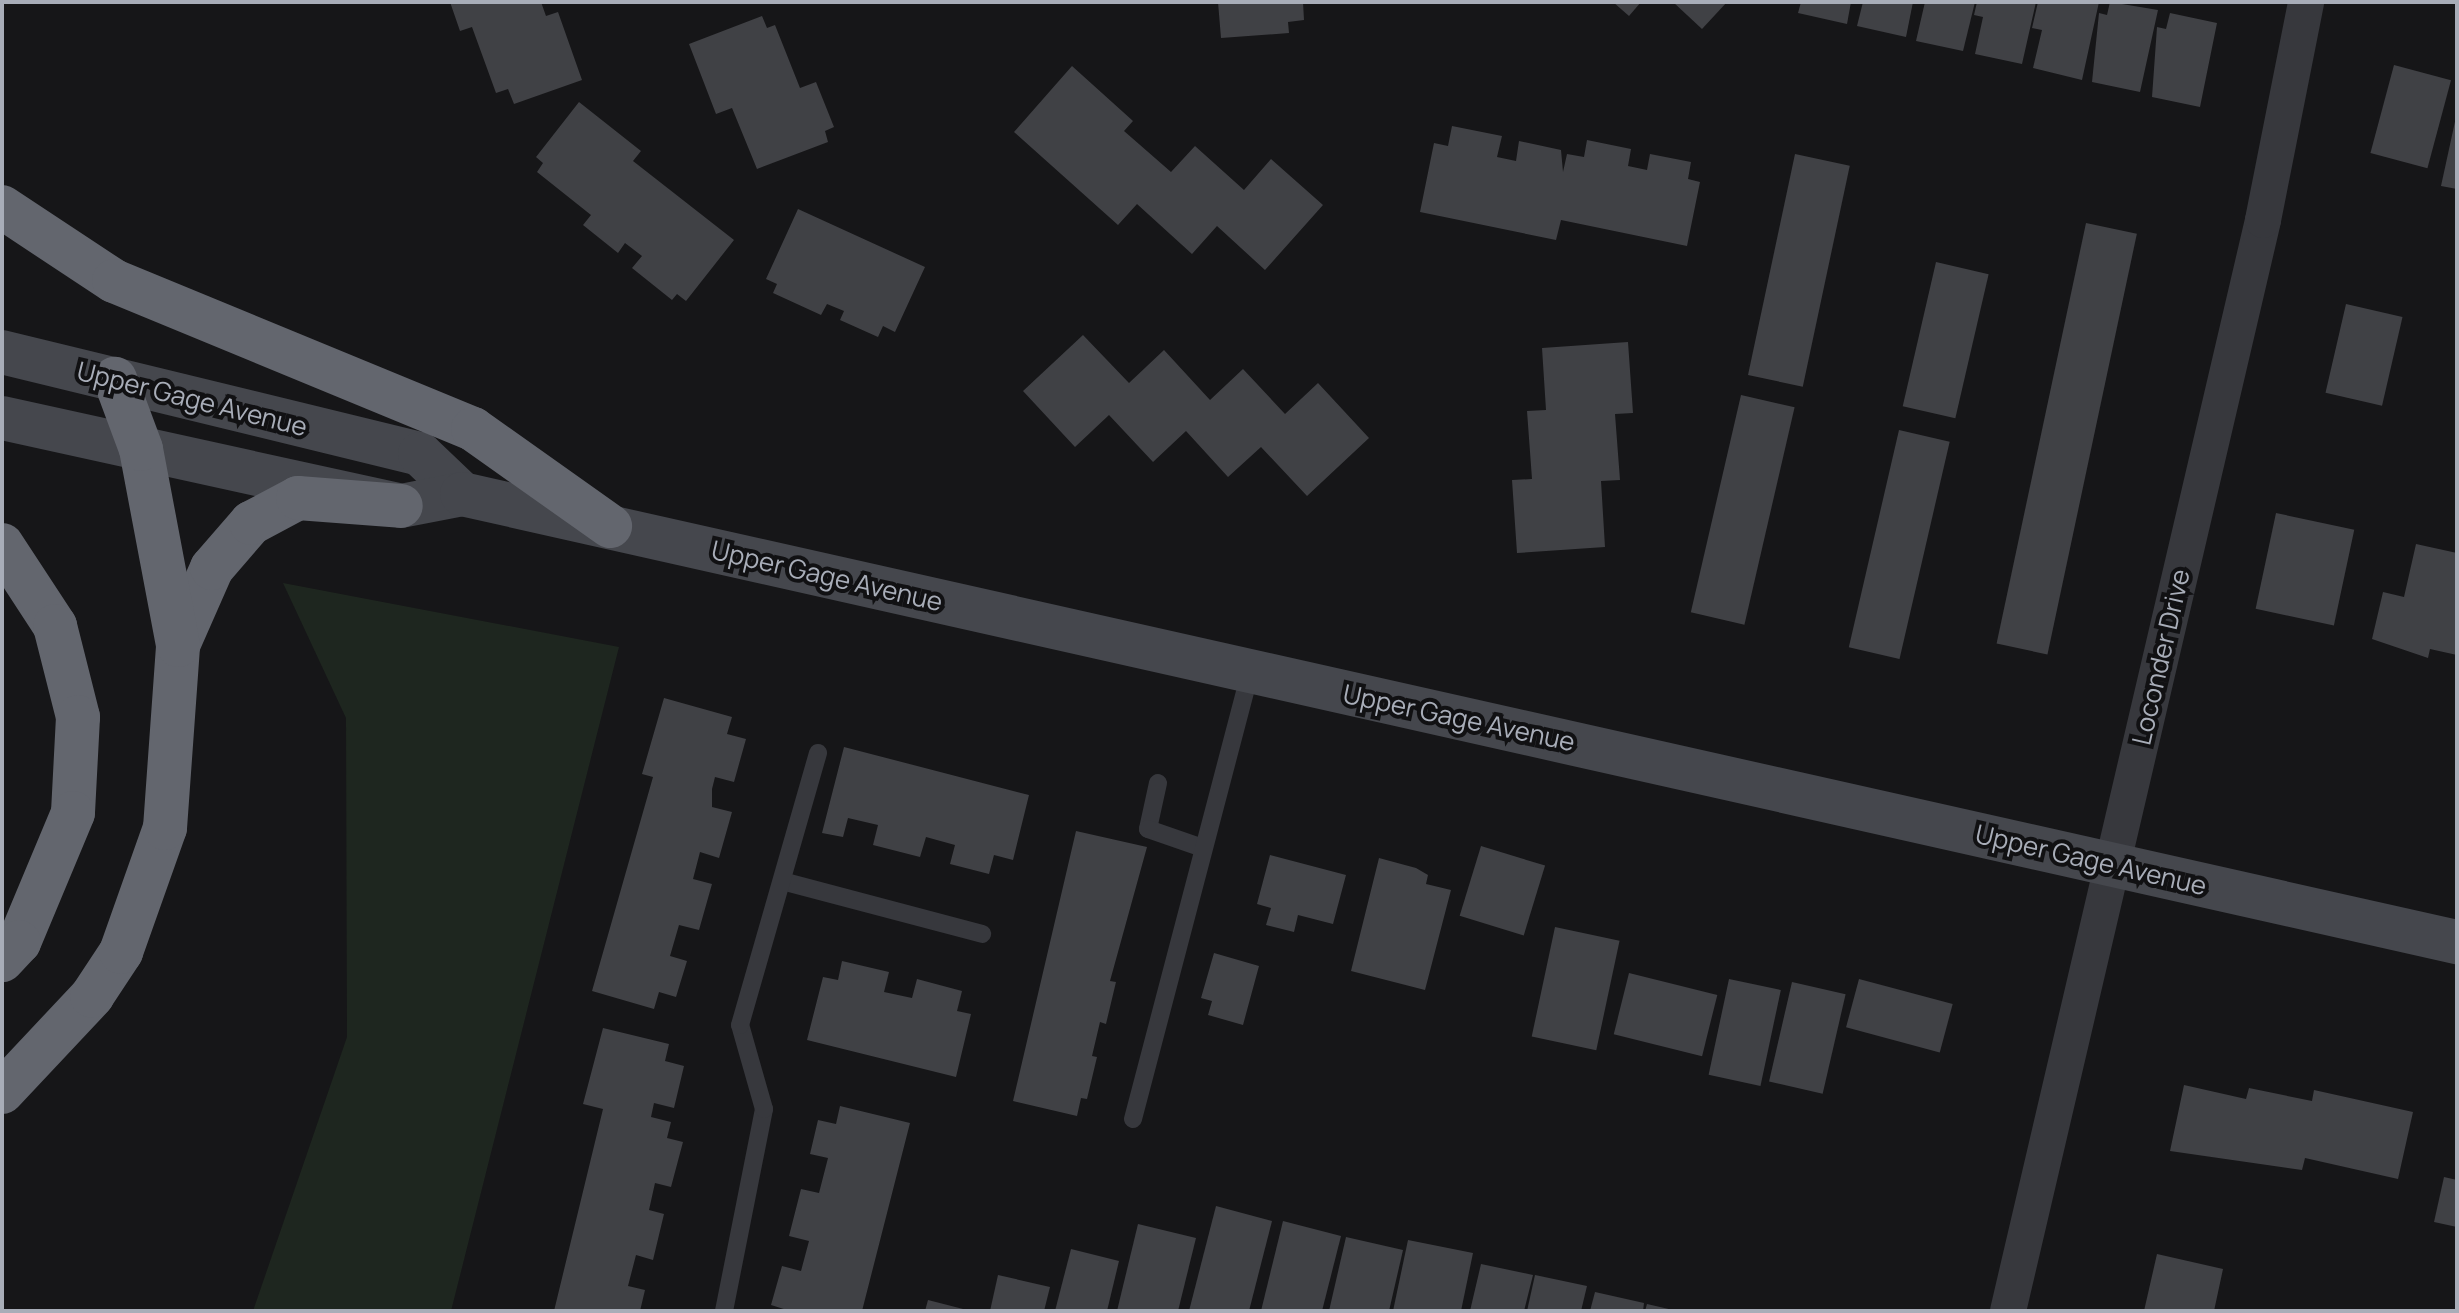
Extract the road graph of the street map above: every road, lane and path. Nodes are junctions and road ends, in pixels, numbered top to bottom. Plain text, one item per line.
1 (2306, 2) edge
2 (2, 207) edge
3 (2, 352) edge
4 (115, 379) junction
5 (2, 418) edge
6 (141, 449) junction
7 (462, 494) junction
8 (401, 506) junction
9 (610, 526) junction
10 (2, 545) edge
11 (178, 645) junction
12 (1250, 673) junction
13 (818, 753) dead end
14 (1158, 783) dead end
15 (1203, 848) junction
16 (2112, 867) junction
17 (782, 881) junction
18 (982, 934) dead end
19 (2457, 942) edge
20 (2, 960) edge
21 (2, 1092) edge
22 (1133, 1119) dead end
23 (724, 1311) edge
24 (2008, 1311) edge

1 - 16 street, Loconder Drive
2 - 9 highway
3 - 4 main road, Upper Gage Avenue
4 - 6 highway
4 - 7 main road, Upper Gage Avenue
5 - 6 main road, Upper Gage Avenue
6 - 8 main road, Upper Gage Avenue
6 - 11 highway
7 - 8 main road, Upper Gage Avenue
7 - 9 main road, Upper Gage Avenue
8 - 11 highway
9 - 12 main road, Upper Gage Avenue
10 - 20 highway
11 - 21 highway
12 - 15 lane
12 - 16 main road, Upper Gage Avenue
13 - 17 lane
14 - 15 lane
15 - 22 lane
16 - 19 main road, Upper Gage Avenue
16 - 24 street, Loconder Drive
17 - 18 lane
17 - 23 lane

